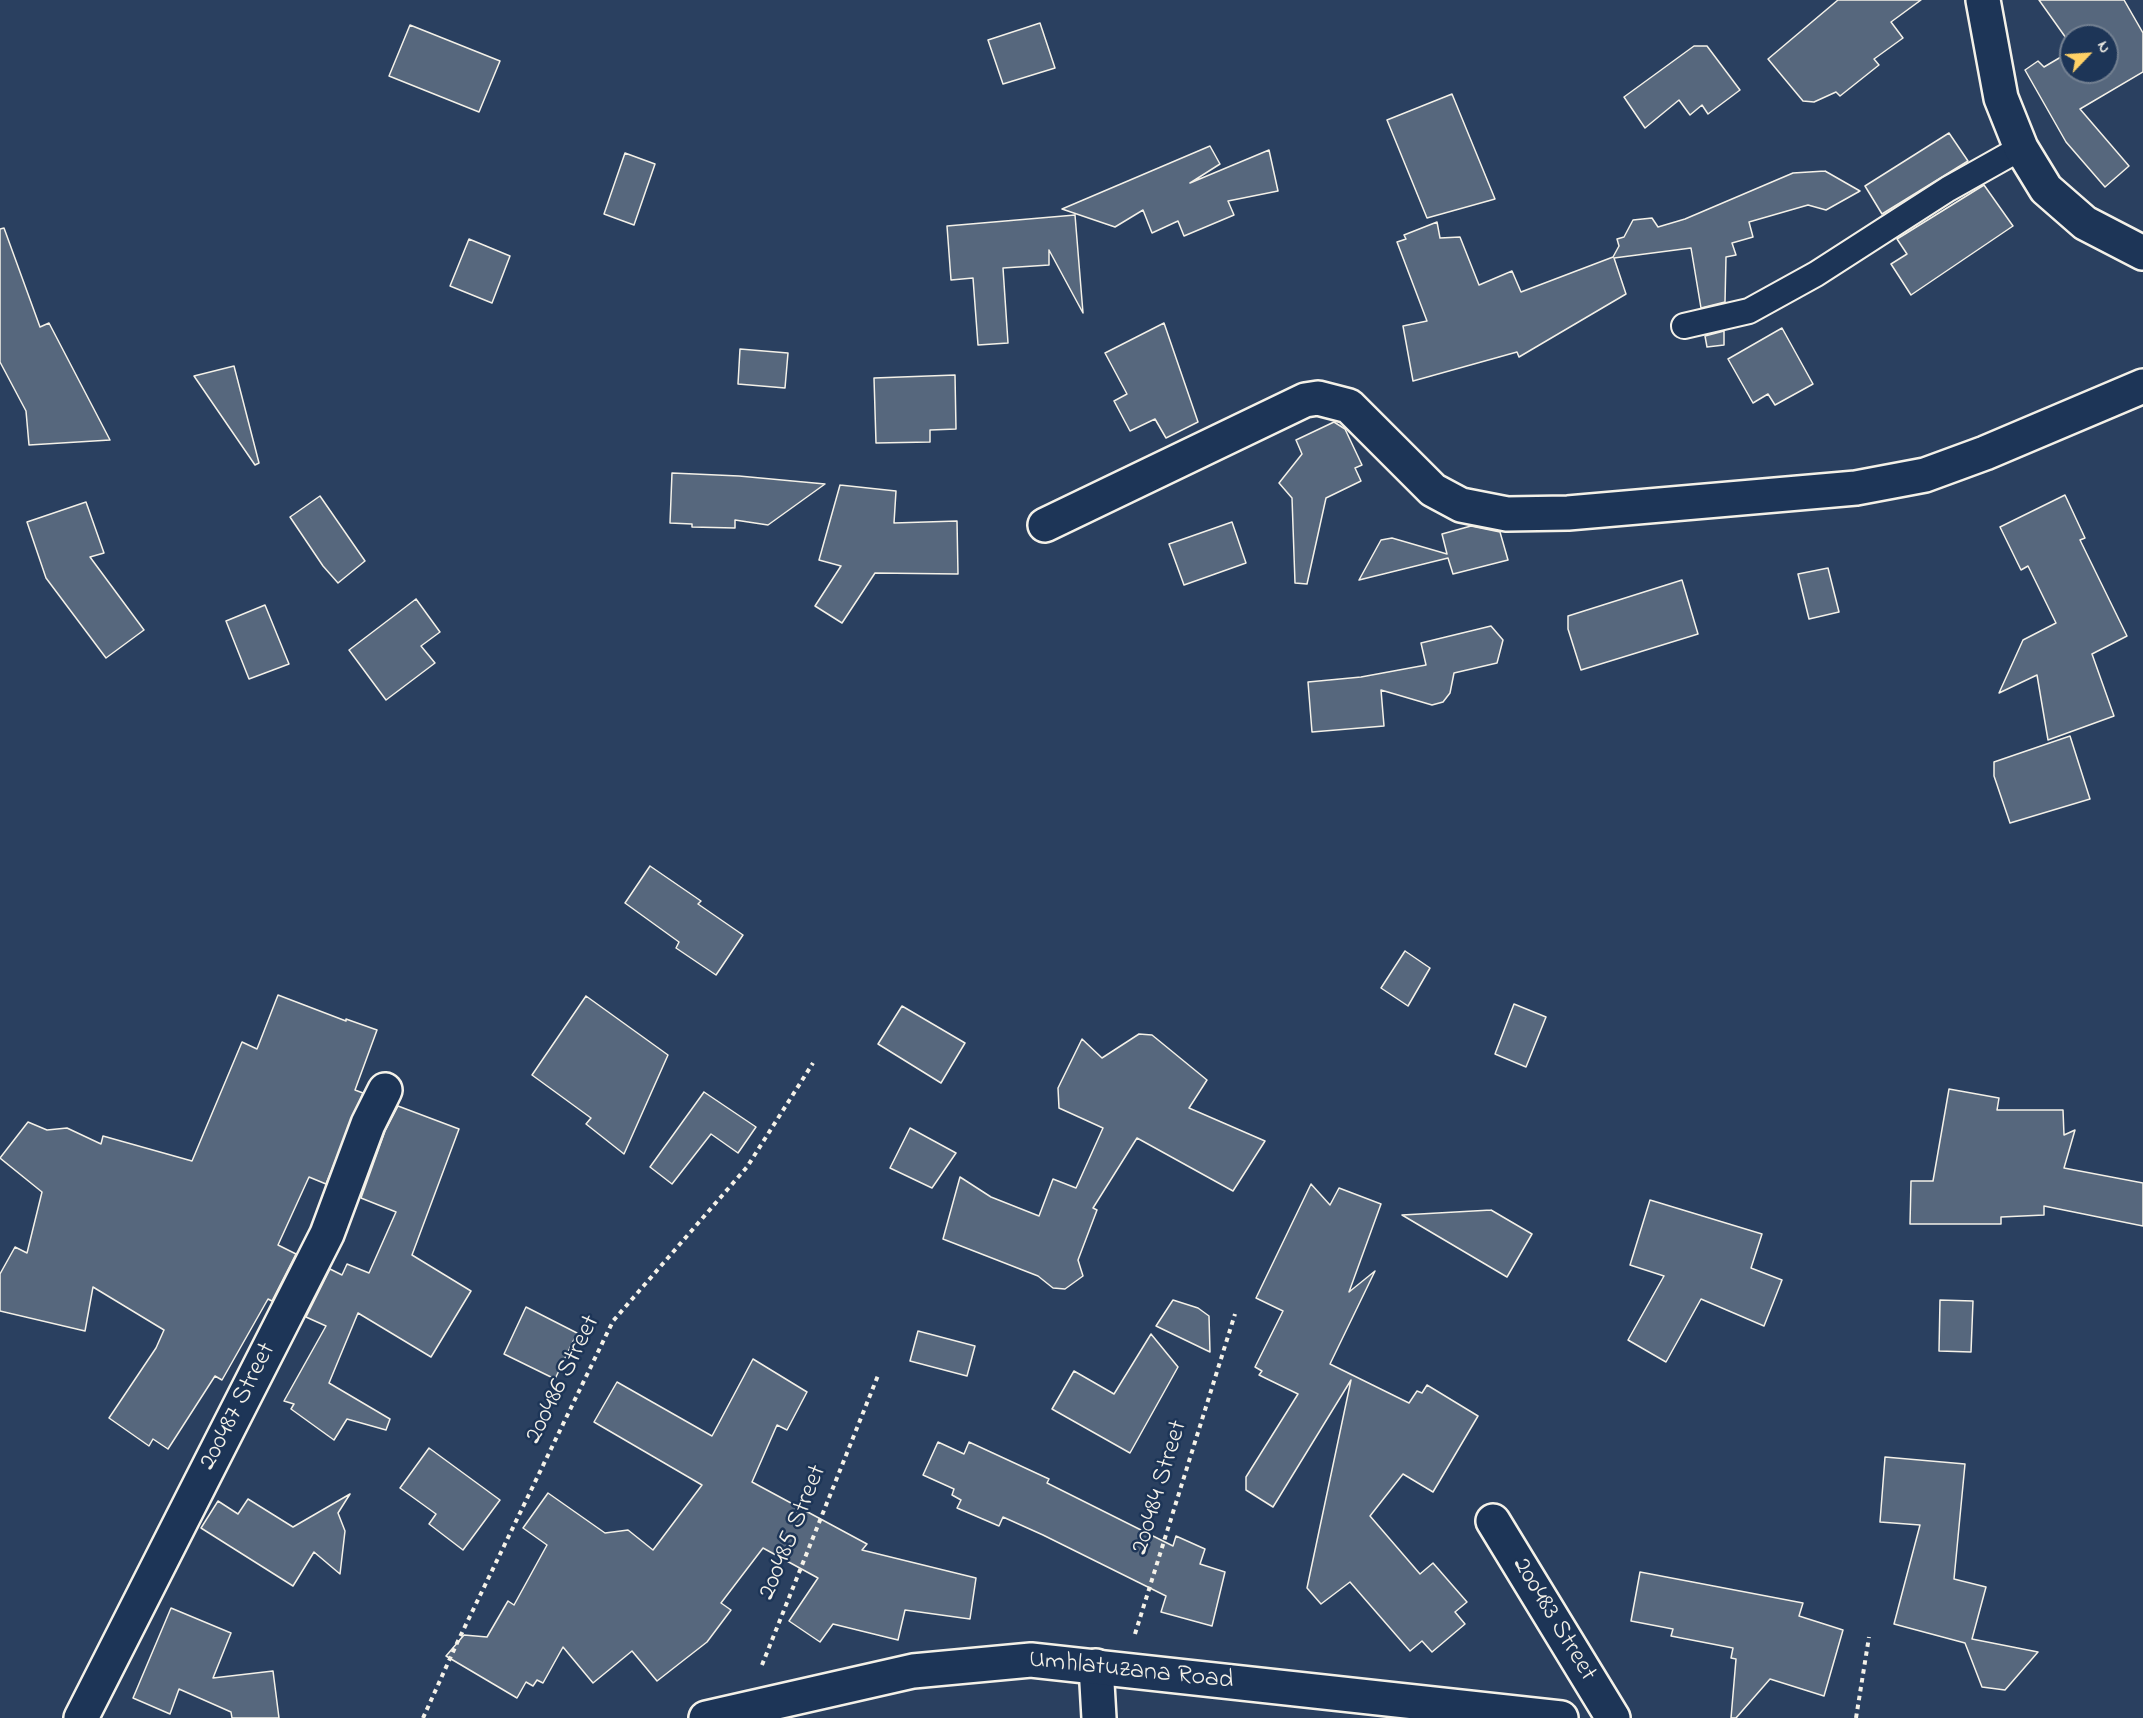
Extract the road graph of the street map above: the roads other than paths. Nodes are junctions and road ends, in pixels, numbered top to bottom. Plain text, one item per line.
1 (1983, 0) edge
2 (2021, 148) junction
3 (2143, 253) edge
4 (1684, 326) dead end
5 (2143, 386) edge
6 (1045, 525) dead end
7 (385, 1090) dead end
8 (1493, 1521) dead end
9 (1109, 1669) junction
10 (81, 1718) edge
11 (706, 1718) edge
12 (1099, 1718) edge
13 (1561, 1718) edge
14 (1613, 1718) edge

1 - 2 street
2 - 3 street
2 - 4 lane
5 - 6 street
7 - 10 street, 200487 Street
8 - 14 street, 200483 Street
9 - 11 street, Umhlatuzana Road
9 - 12 street
9 - 13 street, Umhlatuzana Road

